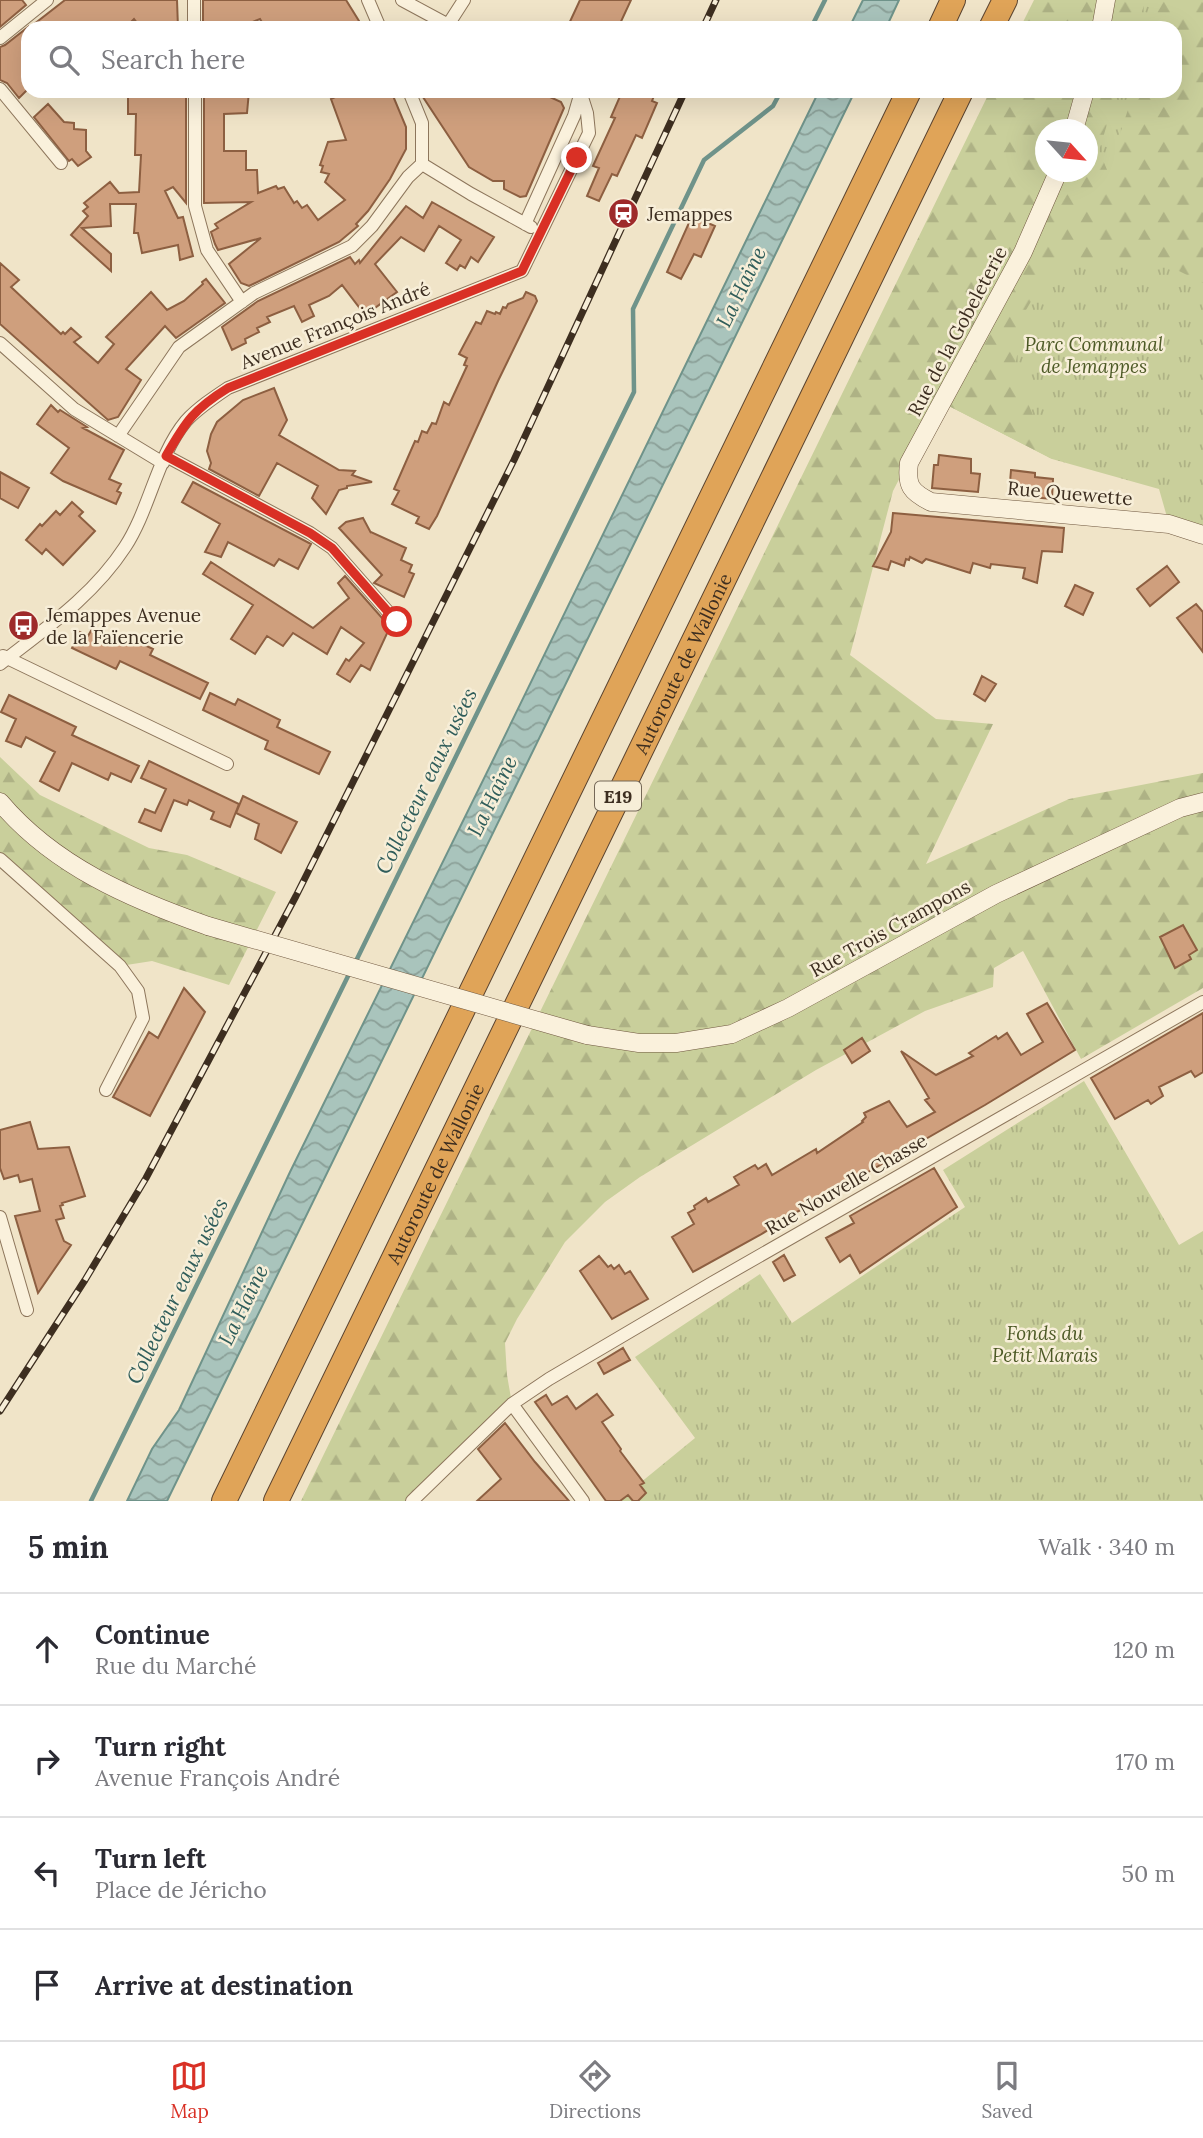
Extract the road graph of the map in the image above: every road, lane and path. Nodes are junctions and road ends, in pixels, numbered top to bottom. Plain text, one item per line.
1 (47, 0) edge
2 (194, 0) edge
3 (368, 0) edge
4 (402, 0) edge
5 (464, 0) edge
6 (953, 0) edge
7 (1005, 0) edge
8 (1106, 0) edge
9 (21, 21) edge
10 (21, 21) edge
11 (194, 21) edge
12 (377, 21) edge
13 (439, 21) edge
14 (452, 21) edge
15 (943, 21) edge
16 (994, 21) edge
17 (1102, 21) edge
18 (0, 38) edge
19 (0, 89) edge
20 (195, 98) edge
21 (412, 98) edge
22 (579, 98) edge
23 (583, 98) edge
24 (906, 98) edge
25 (958, 98) edge
26 (1082, 98) edge
27 (1077, 119) edge
28 (61, 163) dead end
29 (422, 164) junction
30 (1054, 182) edge
31 (525, 224) junction
32 (541, 232) junction
33 (242, 302) junction
34 (0, 343) edge
35 (118, 436) junction
36 (164, 459) junction
37 (931, 502) joint
38 (1203, 535) edge
39 (397, 622) dead end
40 (2, 659) edge
41 (227, 764) dead end
42 (0, 802) edge
43 (1203, 802) edge
44 (0, 859) edge
45 (1203, 1002) edge
46 (106, 1090) dead end
47 (0, 1217) edge
48 (27, 1310) dead end
49 (512, 1404) junction
50 (224, 1501) edge
51 (276, 1501) edge
52 (412, 1501) edge
53 (583, 1501) edge

1 - 10 street
2 - 11 street
3 - 12 street
4 - 13 street
5 - 14 street
6 - 15 highway
7 - 16 highway
8 - 17 street
9 - 18 street
19 - 28 street
20 - 33 street
21 - 29 street
22 - 31 street
23 - 32 street
24 - 50 highway, E19
25 - 51 highway, Autoroute de Wallonie / E19
26 - 27 street
29 - 31 street
29 - 33 street
30 - 37 street, Rue de la Gobeleterie
31 - 32 street
32 - 36 street, Avenue François André
33 - 35 street
34 - 35 street
35 - 36 street
36 - 39 street
36 - 40 street, Avenue François André
37 - 38 street, Rue Quewette
40 - 41 street
42 - 43 street, Rue Trois Crampons, bridge
44 - 46 street
45 - 49 street, Rue Nouvelle Chasse
47 - 48 street
49 - 52 street, Rue Nouvelle Chasse
49 - 53 street

